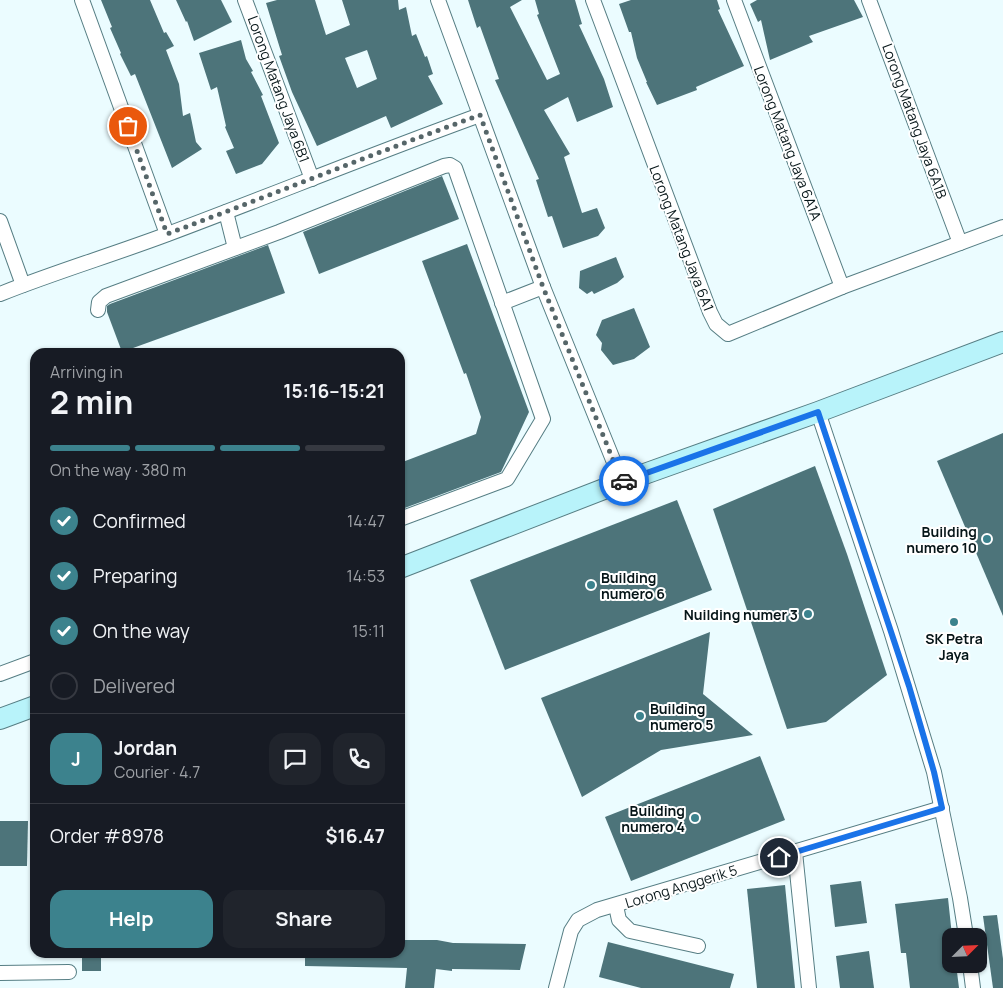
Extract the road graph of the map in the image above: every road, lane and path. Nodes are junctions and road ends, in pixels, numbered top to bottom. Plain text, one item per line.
1 (82, 0) edge
2 (246, 0) edge
3 (438, 0) edge
4 (593, 0) edge
5 (734, 0) edge
6 (869, 0) edge
7 (480, 115) junction
8 (312, 179) junction
9 (226, 212) junction
10 (0, 220) edge
11 (1003, 227) edge
12 (167, 234) junction
13 (960, 243) junction
14 (235, 248) junction
15 (23, 285) junction
16 (543, 287) junction
17 (842, 287) junction
18 (0, 294) edge
19 (502, 303) junction
20 (98, 310) dead end
21 (1003, 342) edge
22 (818, 412) junction
23 (622, 482) junction
24 (405, 517) edge
25 (405, 566) edge
26 (30, 663) edge
27 (0, 674) edge
28 (30, 708) edge
29 (0, 719) edge
30 (942, 808) junction
31 (795, 852) junction
32 (616, 906) junction
33 (965, 928) edge
34 (698, 946) dead end
35 (69, 972) dead end
36 (0, 973) edge
37 (971, 973) edge
38 (556, 988) edge
39 (809, 988) edge
40 (973, 988) edge

1 - 12 street
2 - 8 street, Lorong Matang Jaya 6B1
3 - 7 street
4 - 17 street, Lorong Matang Jaya 6A1
5 - 17 street, Lorong Matang Jaya 6A1A
6 - 13 street, Lorong Matang Jaya 6A1B
7 - 8 street
7 - 16 street
8 - 9 street
9 - 12 street
9 - 14 street
10 - 15 street
11 - 13 street, Lorong Matang Jaya 6A1
12 - 15 street
13 - 17 street, Lorong Matang Jaya 6A1
14 - 19 street
14 - 20 street
15 - 18 street
16 - 19 street
16 - 23 street
19 - 24 street
21 - 22 street
22 - 23 street
22 - 30 street
23 - 25 street
26 - 27 street
28 - 29 street
30 - 31 street, Lorong Anggerik 5
30 - 33 street
31 - 32 street, Lorong Anggerik 5
31 - 39 street
32 - 34 street
32 - 38 street, Lorong Anggerik 5
35 - 36 street
37 - 40 street

